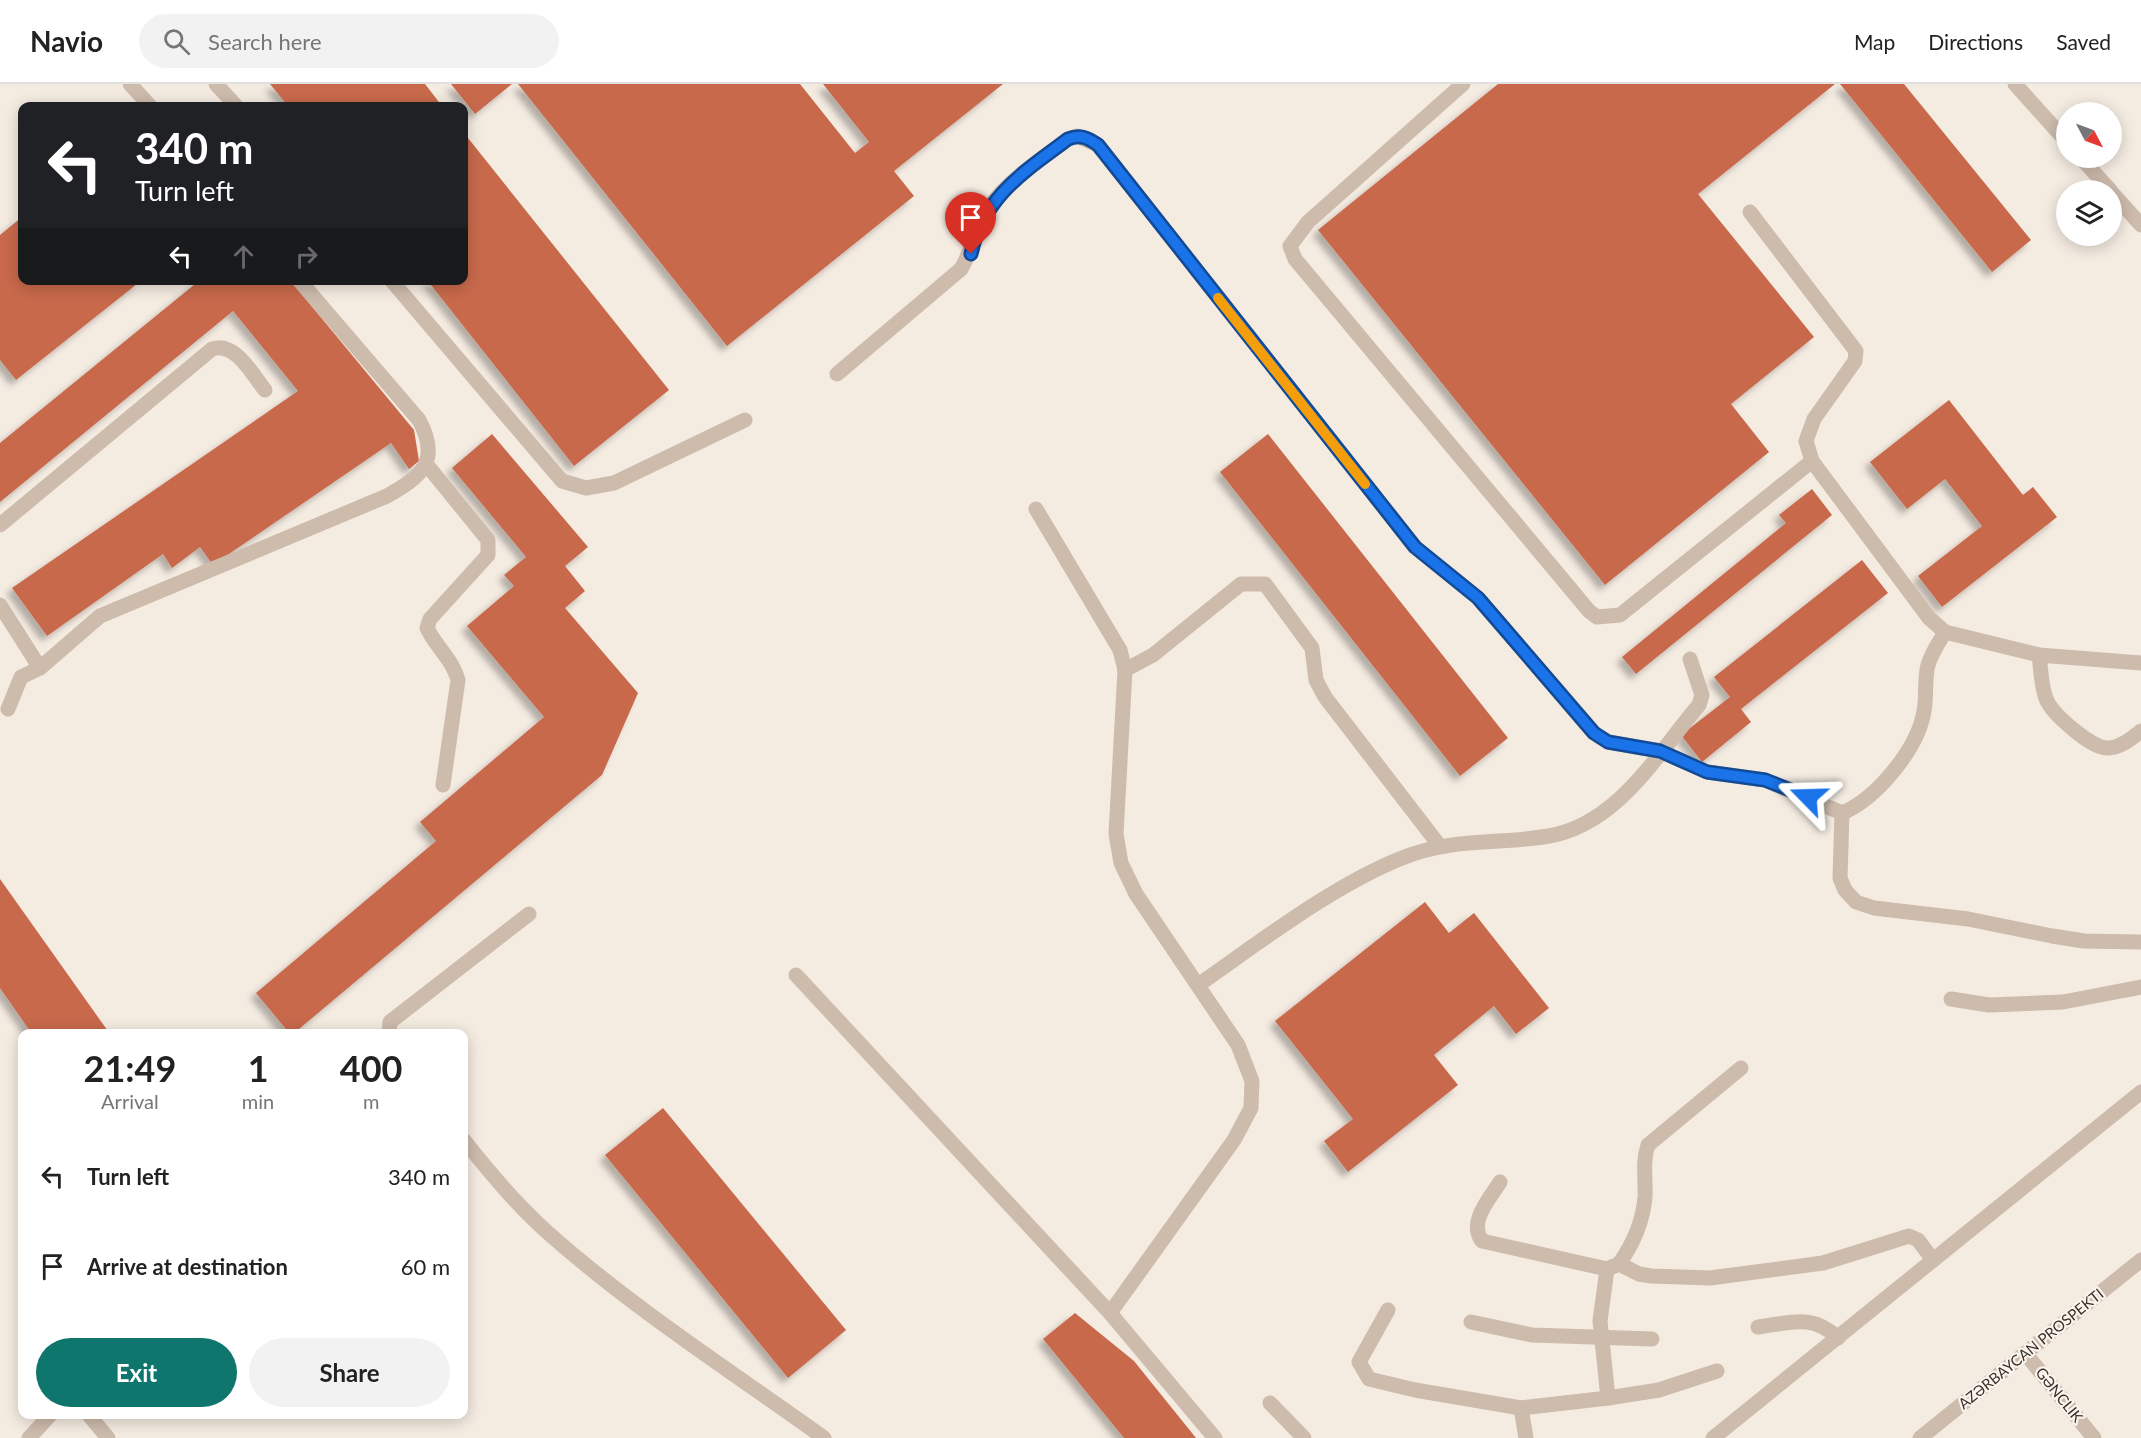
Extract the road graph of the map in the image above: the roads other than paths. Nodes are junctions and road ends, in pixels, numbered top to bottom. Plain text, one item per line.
1 (130, 84) edge
2 (216, 84) edge
3 (1462, 84) edge
4 (2015, 84) edge
5 (146, 102) edge
6 (232, 102) edge
7 (2056, 130) edge
8 (2090, 168) edge
9 (2100, 180) edge
10 (2122, 204) edge
11 (1750, 212) dead end
12 (2141, 225) edge
13 (303, 285) edge
14 (395, 285) edge
15 (837, 374) dead end
16 (265, 390) dead end
17 (745, 420) dead end
18 (1812, 461) junction
19 (426, 465) junction
20 (1036, 509) dead end
21 (0, 525) edge
22 (0, 605) edge
23 (1945, 632) junction
24 (2039, 655) junction
25 (1690, 659) dead end
26 (2141, 663) edge
27 (40, 668) junction
28 (1125, 670) junction
29 (8, 709) dead end
30 (2141, 731) edge
31 (1660, 751) junction
32 (443, 785) dead end
33 (1842, 813) junction
34 (1439, 845) junction
35 (529, 914) dead end
36 (2141, 942) edge
37 (796, 975) dead end
38 (1198, 985) junction
39 (2141, 987) edge
40 (1951, 999) dead end
41 (389, 1029) edge
42 (1741, 1068) dead end
43 (2141, 1092) edge
44 (468, 1145) edge
45 (1500, 1182) dead end
46 (1933, 1260) junction
47 (2141, 1260) edge
48 (1613, 1266) junction
49 (1389, 1310) dead end
50 (1110, 1313) junction
51 (1471, 1322) dead end
52 (1758, 1327) dead end
53 (1602, 1338) junction
54 (1838, 1338) junction
55 (1652, 1339) dead end
56 (2025, 1353) junction
57 (1717, 1371) dead end
58 (1608, 1398) junction
59 (1270, 1403) dead end
60 (1521, 1408) junction
61 (46, 1419) edge
62 (92, 1419) edge
63 (29, 1438) edge
64 (108, 1438) edge
65 (824, 1438) edge
66 (1215, 1438) edge
67 (1304, 1438) edge
68 (1526, 1438) edge
69 (1713, 1438) edge
70 (1920, 1438) edge
71 (2094, 1438) edge

1 - 5 street
2 - 6 street
3 - 18 street
4 - 7 street
8 - 9 street
10 - 12 street
11 - 18 street
13 - 19 street
14 - 17 street
15 - 31 street
16 - 21 street
18 - 23 street
19 - 27 street
19 - 32 street
20 - 28 street
22 - 27 street
23 - 24 street
23 - 33 street
24 - 26 street
24 - 30 street
25 - 31 street
27 - 29 street
28 - 34 street
28 - 38 street
31 - 33 street
31 - 34 street
33 - 36 street
34 - 38 street
35 - 41 street
37 - 50 street
38 - 50 street
39 - 40 street
42 - 48 street
43 - 46 street
44 - 65 street
45 - 48 street
46 - 48 street
46 - 54 street
47 - 56 street, AZƏRBAYCAN PROSPEKTI
48 - 53 street
49 - 60 street
50 - 66 street
51 - 53 street
52 - 54 street
53 - 55 street
53 - 58 street
54 - 69 street
56 - 70 street, AZƏRBAYCAN PROSPEKTI
56 - 71 street, GƏNCLIK
57 - 58 street
58 - 60 street
59 - 67 street
60 - 68 street
61 - 63 street
62 - 64 street

